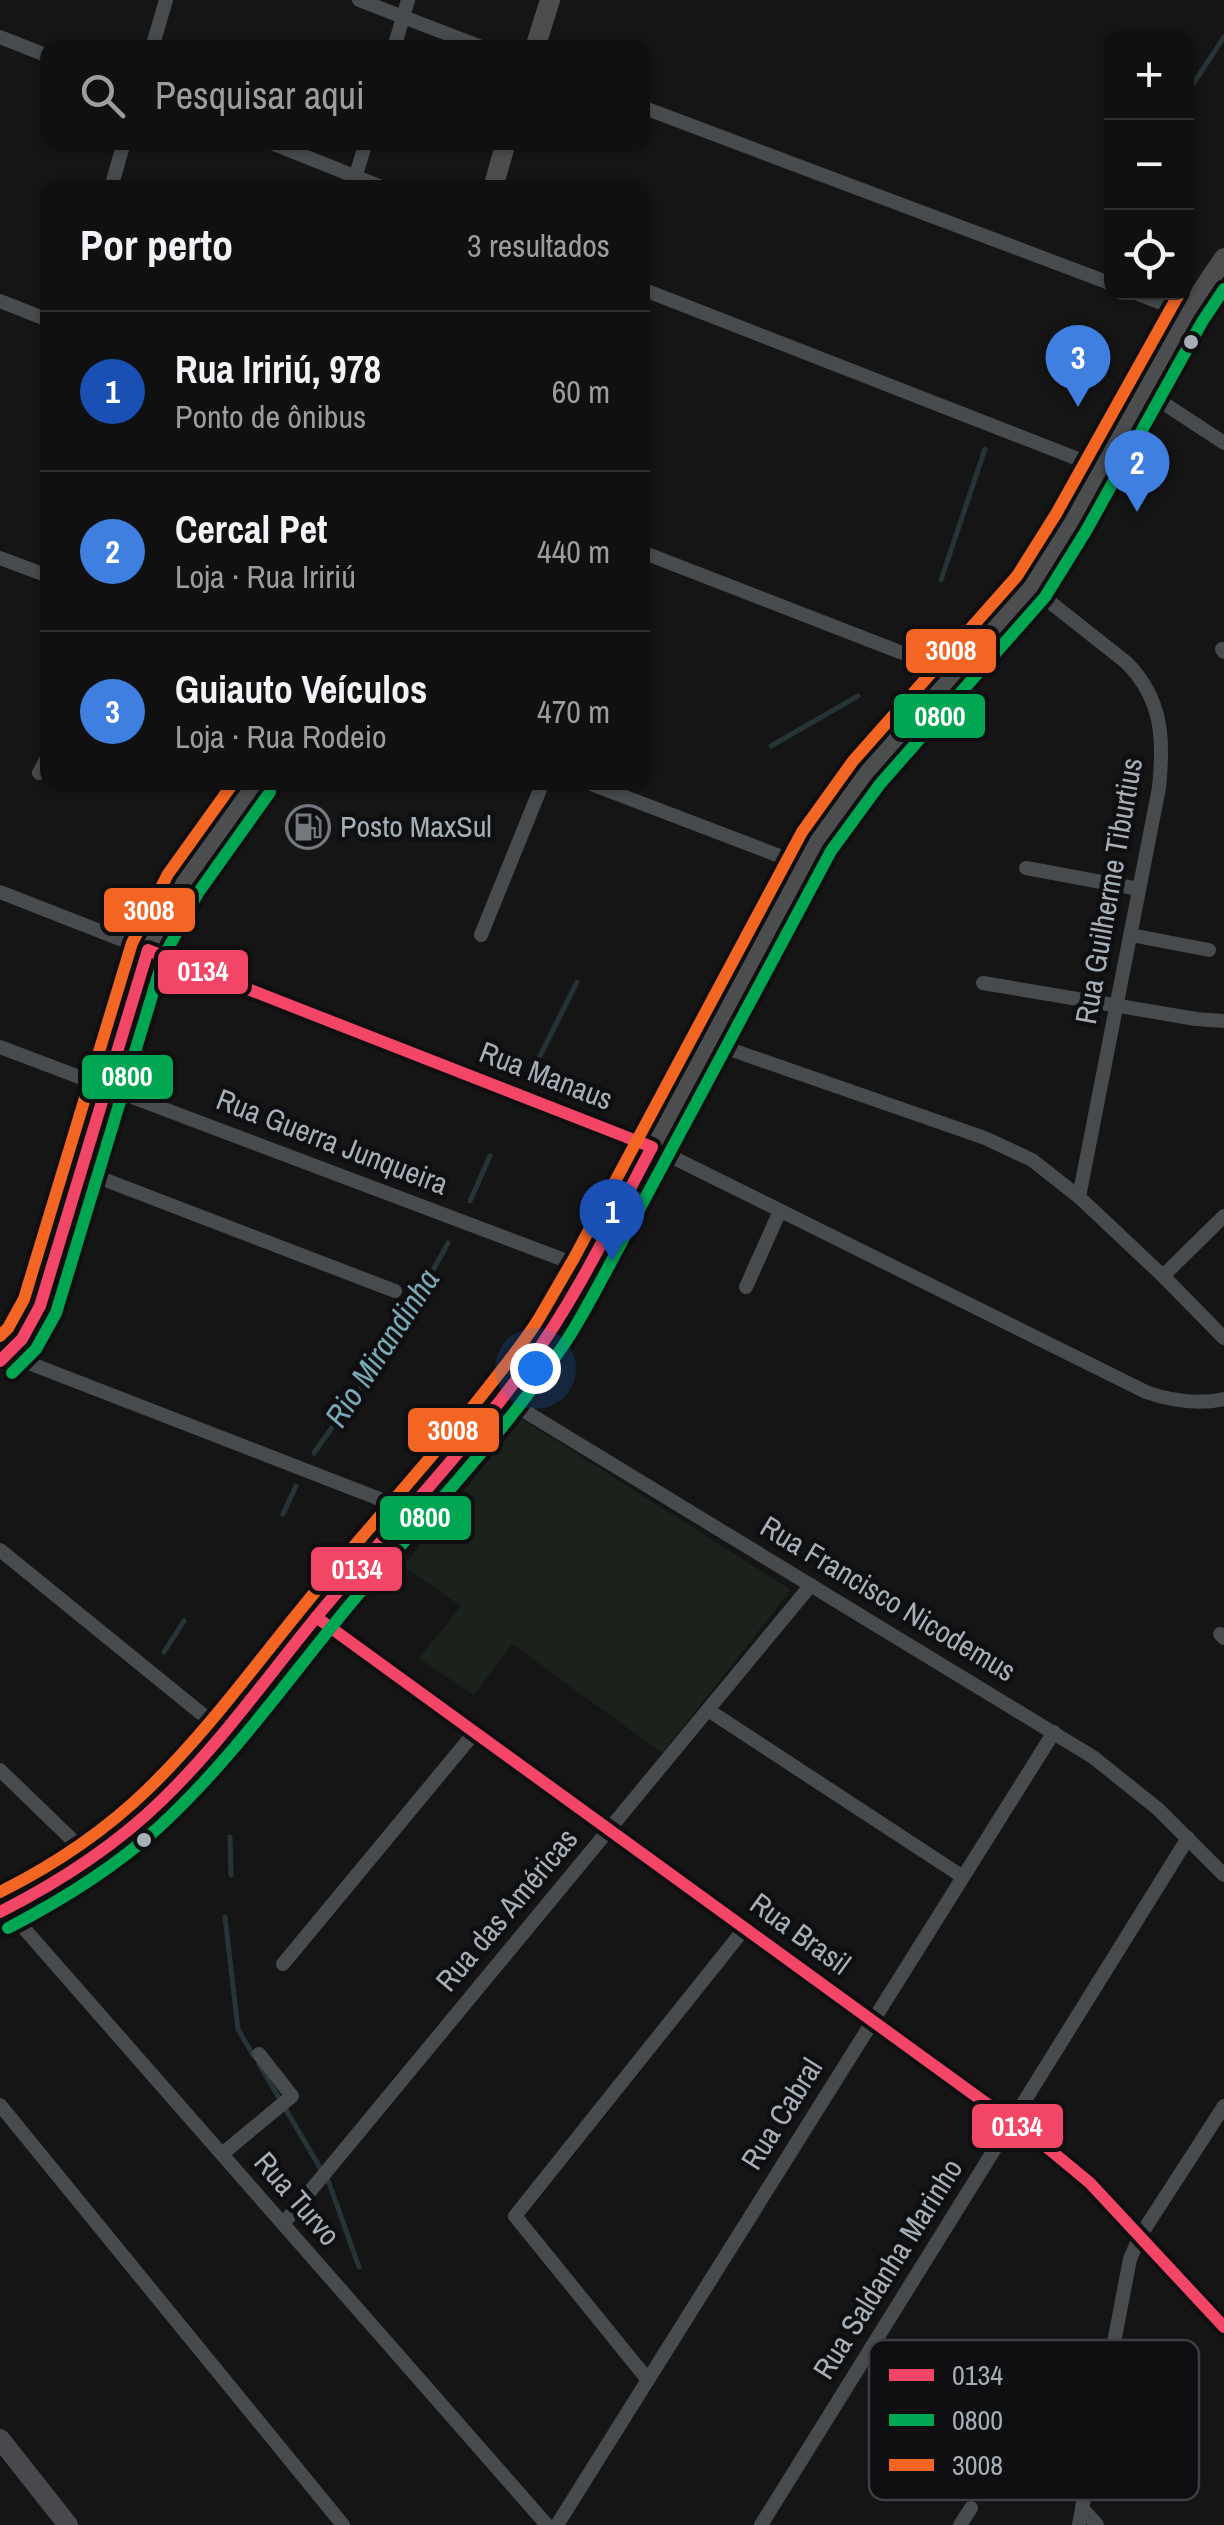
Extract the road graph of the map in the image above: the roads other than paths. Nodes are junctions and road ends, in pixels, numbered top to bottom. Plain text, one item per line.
1 (166, 0) edge
2 (358, 0) edge
3 (408, 0) edge
4 (550, 0) edge
5 (403, 17) junction
6 (0, 37) edge
7 (154, 40) edge
8 (396, 40) edge
9 (463, 40) edge
10 (538, 40) edge
11 (40, 53) edge
12 (650, 110) edge
13 (122, 150) edge
14 (286, 150) edge
15 (364, 150) edge
16 (504, 150) edge
17 (113, 180) edge
18 (350, 180) edge
19 (355, 180) edge
20 (495, 180) edge
21 (1224, 258) edge
22 (1104, 281) edge
23 (650, 292) edge
24 (1154, 300) edge
25 (0, 301) edge
26 (1188, 313) junction
27 (40, 317) edge
28 (1145, 390) junction
29 (1224, 443) edge
30 (1102, 468) junction
31 (650, 555) edge
32 (0, 558) edge
33 (40, 573) edge
34 (1031, 587) junction
35 (954, 673) junction
36 (250, 790) edge
37 (540, 790) edge
38 (607, 790) edge
39 (803, 865) junction
40 (1026, 868) dead end
41 (1139, 889) junction
42 (0, 892) edge
43 (481, 935) dead end
44 (1131, 935) junction
45 (148, 950) junction
46 (1209, 950) dead end
47 (983, 982) dead end
48 (1118, 1006) junction
49 (1224, 1021) edge
50 (709, 1042) junction
51 (0, 1047) edge
52 (107, 1087) junction
53 (652, 1147) junction
54 (82, 1172) junction
55 (1079, 1197) junction
56 (780, 1212) junction
57 (1224, 1216) edge
58 (588, 1269) junction
59 (1163, 1276) junction
60 (746, 1287) dead end
61 (395, 1291) dead end
62 (1224, 1338) edge
63 (3, 1356) edge
64 (503, 1398) junction
65 (1224, 1399) edge
66 (408, 1510) junction
67 (0, 1550) edge
68 (812, 1585) junction
69 (316, 1617) junction
70 (708, 1710) junction
71 (224, 1732) junction
72 (475, 1732) junction
73 (1054, 1732) junction
74 (0, 1770) edge
75 (609, 1830) junction
76 (1188, 1838) junction
77 (91, 1858) junction
78 (1224, 1876) edge
79 (963, 1877) junction
80 (3, 1910) edge
81 (745, 1928) junction
82 (283, 1964) dead end
83 (873, 2021) junction
84 (259, 2054) dead end
85 (0, 2105) edge
86 (1224, 2106) edge
87 (1012, 2122) junction
88 (222, 2154) junction
89 (283, 2224) junction
90 (1140, 2236) junction
91 (1224, 2327) edge
92 (877, 2340) edge
93 (1113, 2340) edge
94 (869, 2353) edge
95 (648, 2380) junction
96 (0, 2439) edge
97 (1083, 2500) edge
98 (970, 2508) dead end
99 (1082, 2508) junction
100 (68, 2525) edge
101 (344, 2525) edge
102 (547, 2525) edge
103 (557, 2525) edge
104 (762, 2525) edge
105 (960, 2525) edge
106 (1079, 2525) edge
107 (1097, 2525) edge

1 - 7 street
2 - 5 street
3 - 5 street
4 - 10 main road
5 - 8 street
5 - 9 street
6 - 11 street
12 - 22 street
13 - 17 street
14 - 18 street
15 - 19 street
16 - 20 main road
21 - 26 main road
23 - 30 street
24 - 26 street
25 - 27 street
26 - 28 main road
28 - 29 street
28 - 30 main road
30 - 34 main road
31 - 35 street
32 - 33 street
34 - 35 main road
34 - 41 street, Rua Guilherme Tiburtius
35 - 39 main road
36 - 45 main road
37 - 43 street
38 - 39 street
39 - 50 main road
40 - 41 street
41 - 44 street, Rua Guilherme Tiburtius
42 - 45 street, Rua Manaus
44 - 46 street
44 - 48 street, Rua Guilherme Tiburtius
45 - 52 main road
45 - 53 street, Rua Manaus
47 - 48 street
48 - 49 street
48 - 55 street, Rua Guilherme Tiburtius
50 - 53 main road
50 - 55 street
51 - 52 street, Rua Guerra Junqueira
52 - 54 main road
52 - 58 street, Rua Guerra Junqueira
53 - 56 street, Rua Manaus
53 - 58 main road
54 - 61 street
54 - 63 main road
55 - 59 street
56 - 60 street
56 - 65 street, Rua Manaus
57 - 59 street
58 - 64 main road
59 - 62 street
63 - 66 street
64 - 66 main road
64 - 68 street, Rua Francisco Nicodemus
66 - 69 main road
67 - 71 street
68 - 70 street, Rua das Américas
68 - 73 street, Rua Francisco Nicodemus
69 - 71 main road
69 - 72 street, Rua Brasil
70 - 75 street, Rua das Américas
70 - 79 street
71 - 77 main road
72 - 75 street, Rua Brasil
72 - 82 street
73 - 76 street, Rua Francisco Nicodemus
73 - 79 street, Rua Cabral
74 - 77 street
75 - 81 street, Rua Brasil
75 - 89 street, Rua das Américas
76 - 78 street, Rua Francisco Nicodemus
76 - 87 street, Rua Saldanha Marinho
77 - 80 main road
79 - 83 street, Rua Cabral
80 - 88 street, Rua Turvo
81 - 83 street, Rua Brasil
81 - 95 street
83 - 87 street, Rua Brasil
83 - 95 street, Rua Cabral
84 - 88 street
85 - 101 street
86 - 90 street
87 - 90 street, Rua Brasil
87 - 92 street, Rua Saldanha Marinho
88 - 89 street, Rua Turvo
89 - 102 street, Rua Turvo
90 - 91 street, Rua Brasil
90 - 93 street
94 - 104 street, Rua Saldanha Marinho
95 - 103 street, Rua Cabral
96 - 100 main road
97 - 99 street
98 - 105 street
99 - 106 street
99 - 107 street

